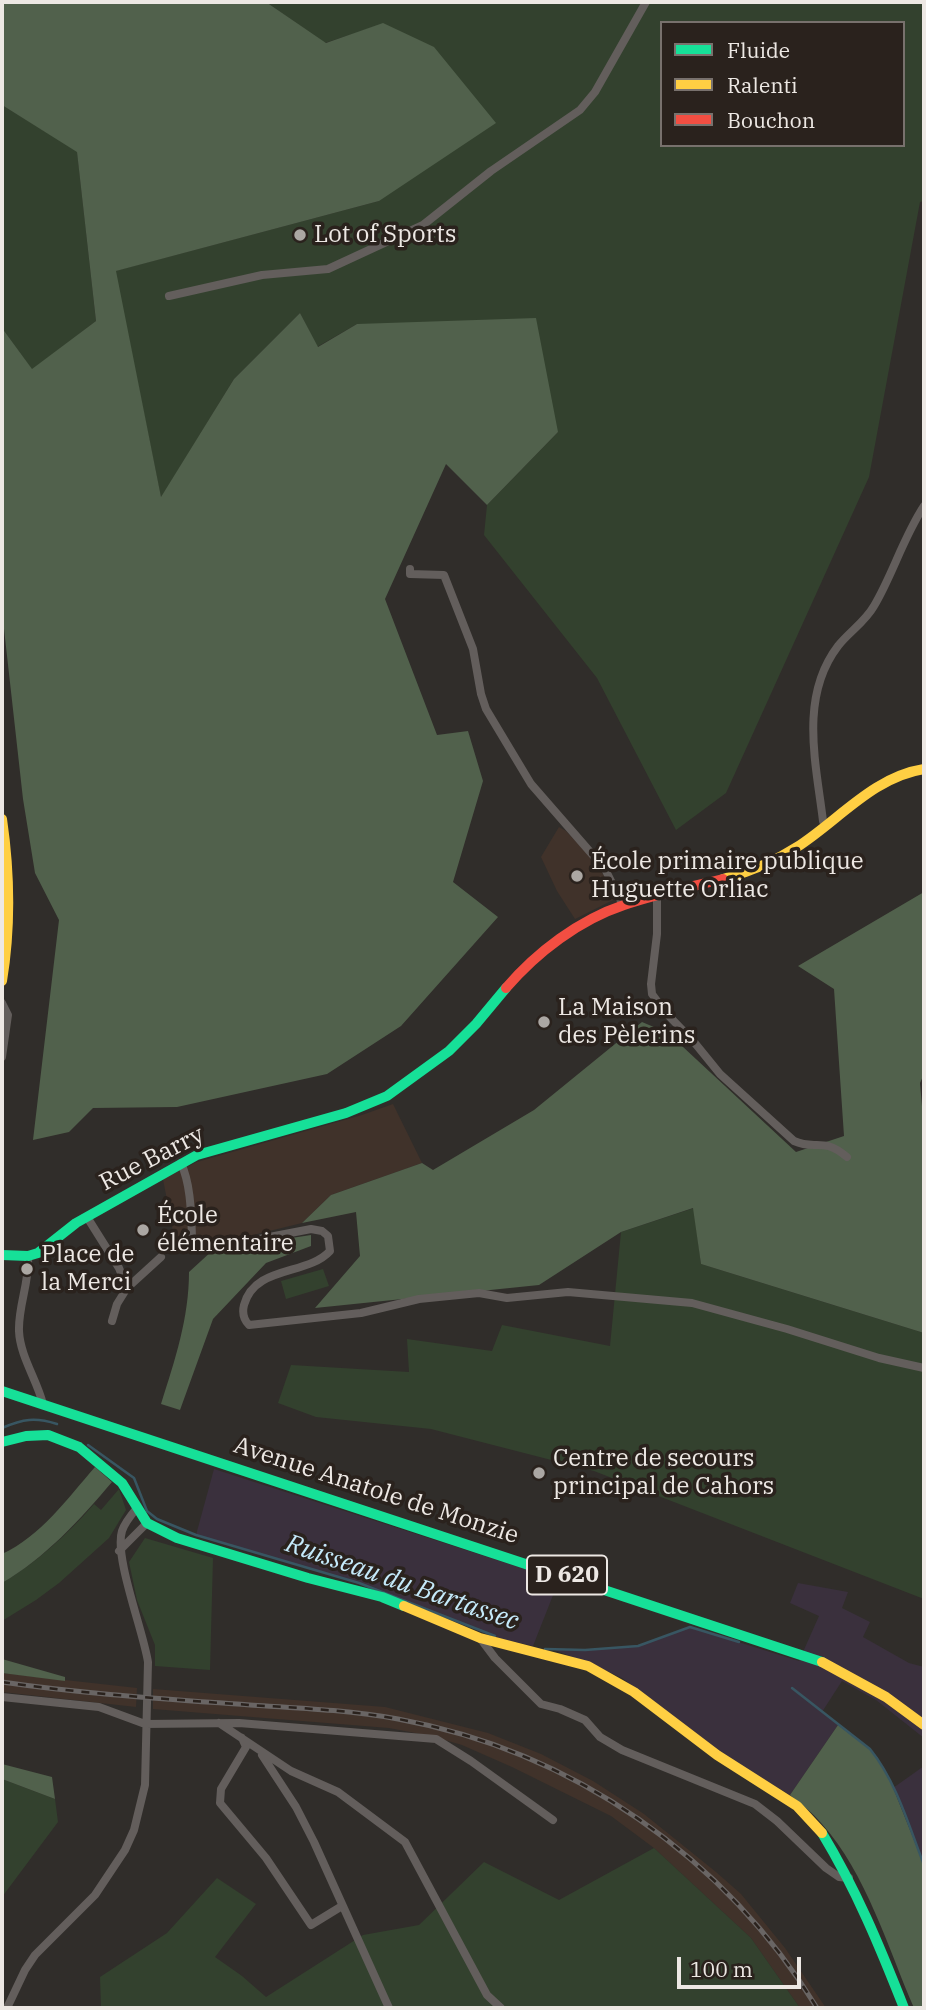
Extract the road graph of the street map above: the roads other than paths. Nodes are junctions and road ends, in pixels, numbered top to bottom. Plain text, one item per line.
1 (646, 2) edge
2 (169, 296) dead end
3 (924, 506) edge
4 (410, 569) dead end
5 (924, 769) edge
6 (2, 819) edge
7 (825, 826) junction
8 (657, 895) junction
9 (623, 905) junction
10 (2, 981) edge
11 (2, 1003) edge
12 (2, 1057) edge
13 (848, 1157) dead end
14 (181, 1163) junction
15 (87, 1217) junction
16 (7, 1255) edge
17 (28, 1256) junction
18 (161, 1257) dead end
19 (127, 1288) junction
20 (112, 1321) dead end
21 (924, 1368) edge
22 (2, 1391) edge
23 (43, 1404) junction
24 (2, 1442) edge
25 (137, 1508) junction
26 (147, 1523) junction
27 (119, 1551) junction
28 (480, 1638) junction
29 (2, 1697) edge
30 (219, 1723) junction
31 (145, 1724) junction
32 (924, 1725) edge
33 (242, 1738) junction
34 (260, 1753) junction
35 (553, 1820) dead end
36 (849, 1878) junction
37 (342, 1906) junction
38 (7, 2008) edge
39 (389, 2008) edge
40 (501, 2008) edge
41 (904, 2008) edge

1 - 2 street
3 - 7 street
4 - 9 street
5 - 7 street, Rue Barry
6 - 10 street
7 - 8 street, Rue Barry
8 - 9 street, Rue Barry
8 - 13 street
9 - 14 street, Rue Barry
11 - 12 street
14 - 15 street, Rue Barry
14 - 21 street
15 - 17 street, Rue Barry
15 - 19 street
16 - 17 street
17 - 23 street
18 - 19 street
19 - 20 street
22 - 23 street, Avenue Anatole de Monzie / D 620
23 - 32 street, Avenue Anatole de Monzie / D 620
24 - 25 street
25 - 26 street
25 - 27 street
26 - 27 street
26 - 28 street
27 - 31 street
28 - 36 street
28 - 36 street
29 - 31 street
30 - 31 street
30 - 33 street
30 - 35 street
31 - 38 street
33 - 34 street
33 - 37 street
34 - 37 street
34 - 40 street
36 - 41 street
37 - 39 street

